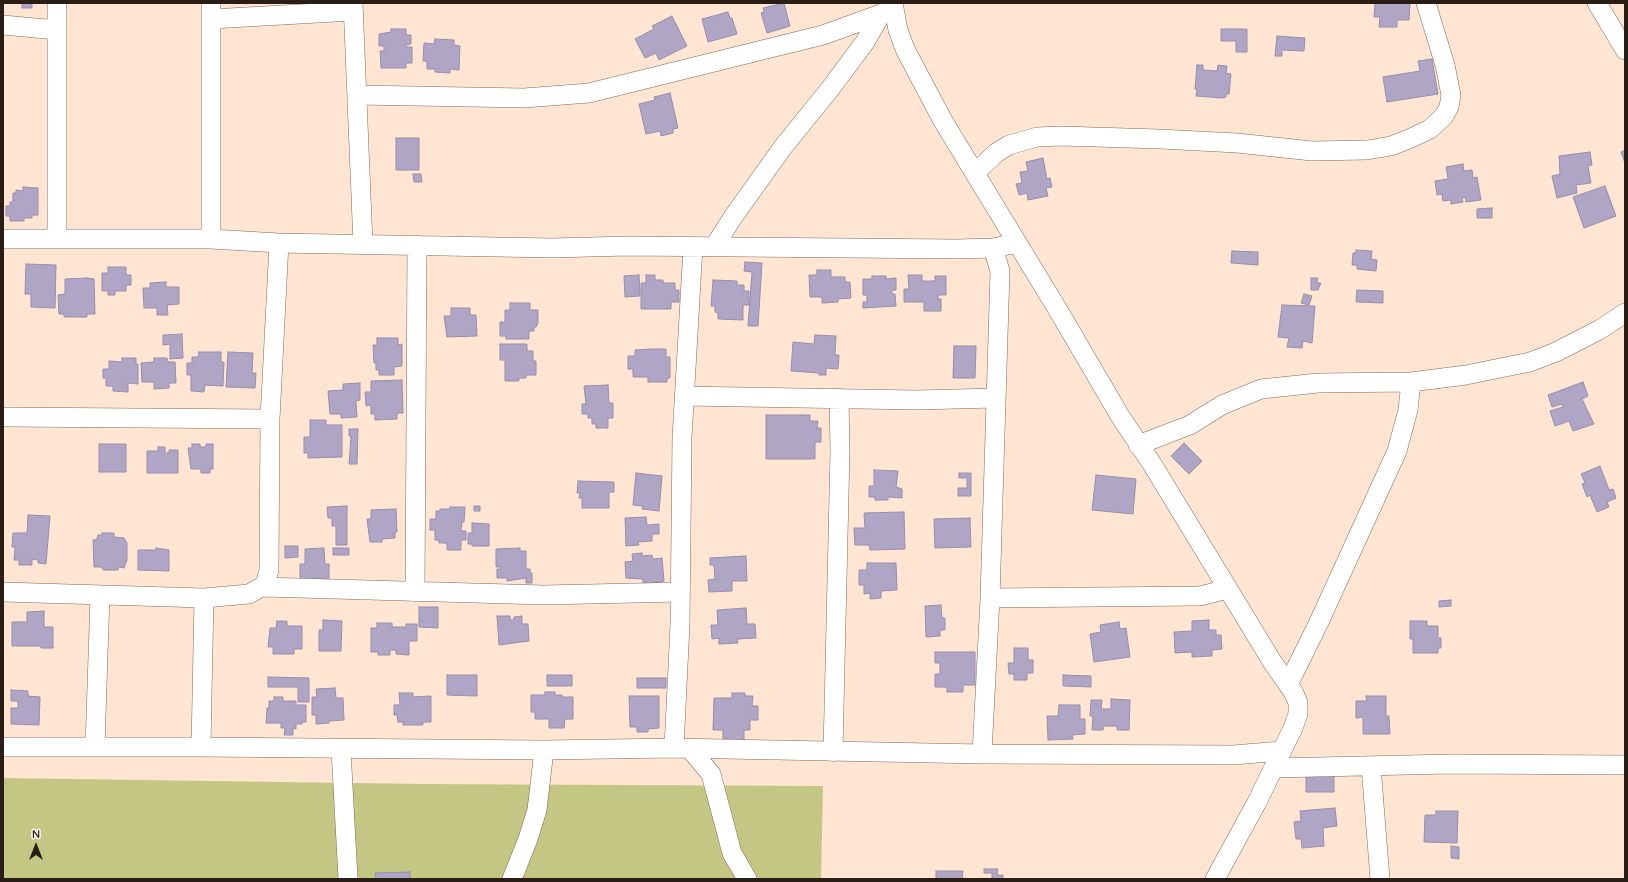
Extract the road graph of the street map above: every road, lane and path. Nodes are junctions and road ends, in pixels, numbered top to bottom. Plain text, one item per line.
1 (57, 3) edge
2 (1426, 3) edge
3 (1598, 3) edge
4 (353, 7) edge
5 (889, 9) edge
6 (211, 11) edge
7 (3, 25) edge
8 (57, 30) junction
9 (1625, 50) edge
10 (358, 95) junction
11 (975, 173) junction
12 (211, 239) junction
13 (3, 240) edge
14 (57, 240) junction
15 (279, 242) junction
16 (1017, 243) junction
17 (363, 244) junction
18 (417, 245) junction
19 (692, 247) junction
20 (714, 248) junction
21 (993, 248) junction
22 (1625, 313) edge
23 (1411, 382) junction
24 (684, 396) junction
25 (839, 398) junction
26 (995, 398) junction
27 (3, 417) edge
28 (270, 419) junction
29 (1138, 445) junction
30 (263, 587) junction
31 (1228, 589) junction
32 (3, 592) edge
33 (415, 592) junction
34 (680, 592) junction
35 (100, 595) junction
36 (204, 598) junction
37 (990, 598) junction
38 (1288, 685) junction
39 (3, 747) edge
40 (95, 747) junction
41 (201, 747) junction
42 (682, 748) junction
43 (340, 749) junction
44 (544, 750) junction
45 (1282, 751) junction
46 (833, 752) junction
47 (982, 754) junction
48 (1625, 765) edge
49 (1371, 766) junction
50 (1274, 768) junction
51 (348, 879) edge
52 (512, 879) edge
53 (747, 879) edge
54 (1215, 879) edge
55 (1380, 879) edge

1 - 8 street
2 - 11 street
3 - 9 street
4 - 6 street
4 - 10 street
5 - 10 street
5 - 11 street
5 - 20 street
6 - 12 street
7 - 8 street
8 - 14 street
10 - 17 street
11 - 16 street
12 - 14 street
12 - 15 street
13 - 14 street
15 - 17 street
15 - 28 street
16 - 21 street
16 - 29 street
17 - 18 street
18 - 19 street
18 - 33 street
19 - 20 street
19 - 24 street
20 - 21 street
21 - 26 street
22 - 23 street
23 - 29 street
23 - 38 street
24 - 25 street
24 - 34 street
25 - 26 street
25 - 46 street
26 - 37 street
27 - 28 street
28 - 30 street
29 - 31 street
30 - 33 street
30 - 36 street
31 - 37 street
31 - 38 street
32 - 35 street
33 - 34 street
34 - 42 street
35 - 36 street
35 - 40 street
36 - 41 street
37 - 47 street
38 - 45 street
39 - 40 street
40 - 41 street
41 - 43 street
42 - 44 street
42 - 46 street
42 - 53 street
43 - 44 street
43 - 51 street
44 - 52 street
45 - 47 street
45 - 50 street
46 - 47 street
48 - 49 street
49 - 50 street
49 - 55 street
50 - 54 street

